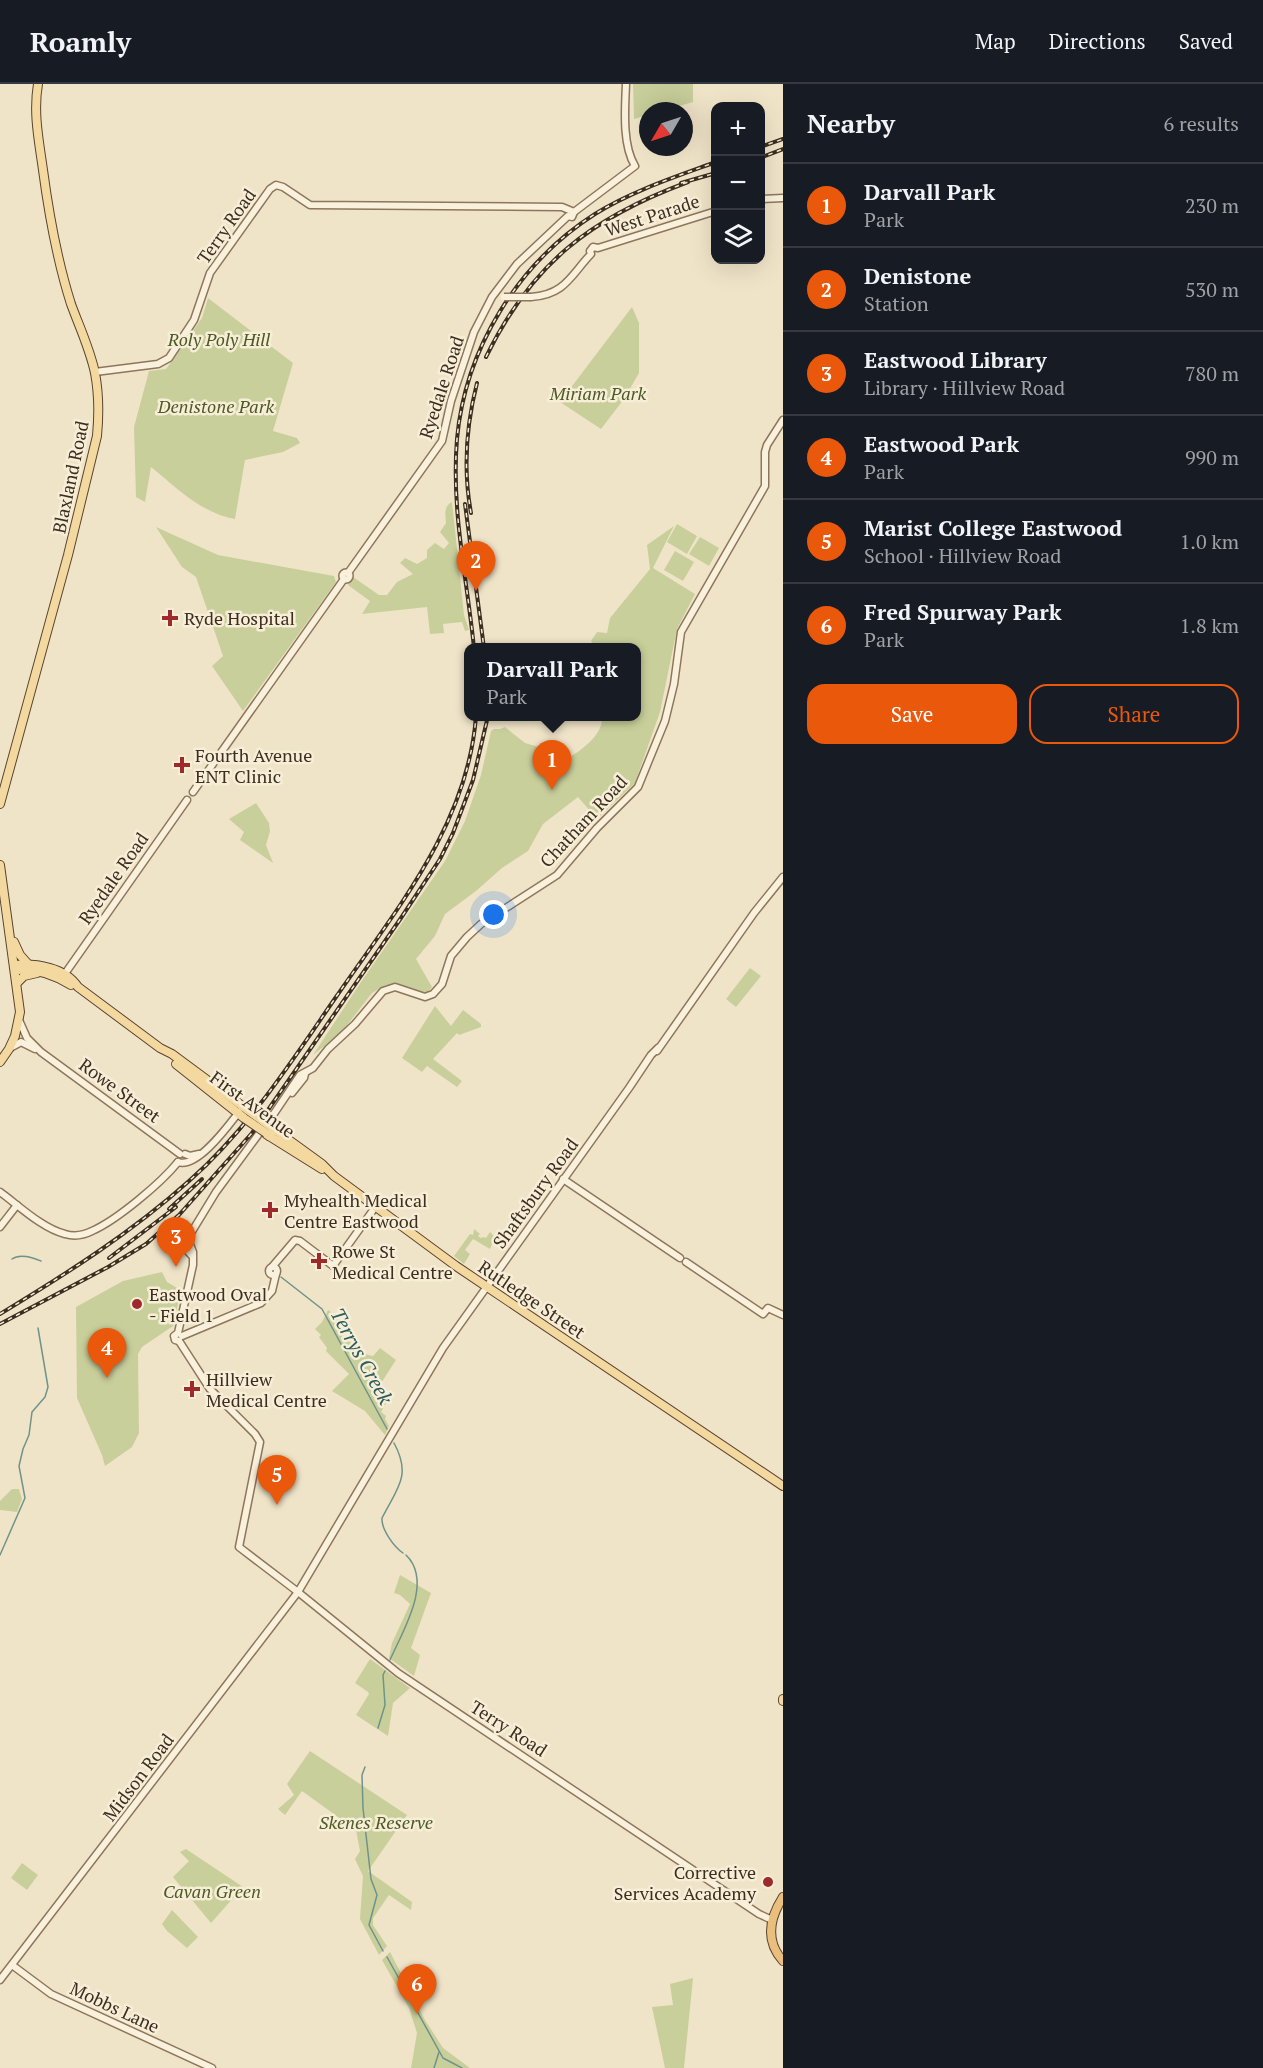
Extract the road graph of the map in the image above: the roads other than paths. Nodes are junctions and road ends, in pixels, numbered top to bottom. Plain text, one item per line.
1 (38, 84) edge
2 (626, 84) edge
3 (783, 198) edge
4 (765, 199) edge
5 (570, 213) junction
6 (711, 213) edge
7 (500, 286) junction
8 (492, 297) junction
9 (504, 297) junction
10 (95, 372) junction
11 (783, 420) edge
12 (0, 804) edge
13 (0, 865) edge
14 (783, 877) edge
15 (9, 932) junction
16 (28, 964) junction
17 (15, 968) junction
18 (41, 972) junction
19 (64, 975) junction
20 (16, 983) junction
21 (78, 987) junction
22 (19, 1020) junction
23 (9, 1049) junction
24 (41, 1052) junction
25 (0, 1062) edge
26 (243, 1112) junction
27 (267, 1130) junction
28 (183, 1158) junction
29 (563, 1179) junction
30 (0, 1192) edge
31 (17, 1204) junction
32 (376, 1206) junction
33 (0, 1227) edge
34 (486, 1286) junction
35 (783, 1315) edge
36 (180, 1337) junction
37 (783, 1486) edge
38 (298, 1592) junction
39 (783, 1897) edge
40 (772, 1920) junction
41 (783, 1954) edge
42 (783, 1961) edge
43 (12, 1965) junction
44 (0, 1980) edge
45 (212, 2068) edge

1 - 10 main road, Blaxland Road
2 - 5 street, Ryedale Road
3 - 4 street
5 - 7 street, Ryedale Road
5 - 10 street, Terry Road
6 - 9 street, West Parade, bridge
7 - 8 street, Ryedale Road
7 - 9 street
8 - 9 street
8 - 19 street, Ryedale Road
10 - 12 main road, Blaxland Road
11 - 27 street, Chatham Road
13 - 15 main road
14 - 29 street, Shaftsbury Road
15 - 16 main road
15 - 17 main road
16 - 17 main road, First Avenue
16 - 19 main road, First Avenue
17 - 18 main road, First Avenue
17 - 20 main road
18 - 20 main road
18 - 21 main road, First Avenue
19 - 21 main road, First Avenue
20 - 22 main road
21 - 26 main road, First Avenue
22 - 23 main road
22 - 24 street, Rowe Street
23 - 24 street, Rowe Street
23 - 25 main road
24 - 28 street, Rowe Street
26 - 27 main road, First Avenue, bridge
26 - 28 street
27 - 32 main road, Rutledge Street
27 - 36 street
28 - 31 street
29 - 34 street, Shaftsbury Road
29 - 35 street
30 - 31 street
31 - 33 street
32 - 34 main road, Rutledge Street
32 - 36 street
34 - 37 main road, Rutledge Street
34 - 38 street, Shaftsbury Road
36 - 38 street, Terry Road
38 - 40 street, Terry Road
38 - 43 street, Midson Road
39 - 40 highway
40 - 41 highway
40 - 42 highway
43 - 44 street, Midson Road
43 - 45 street, Mobbs Lane

